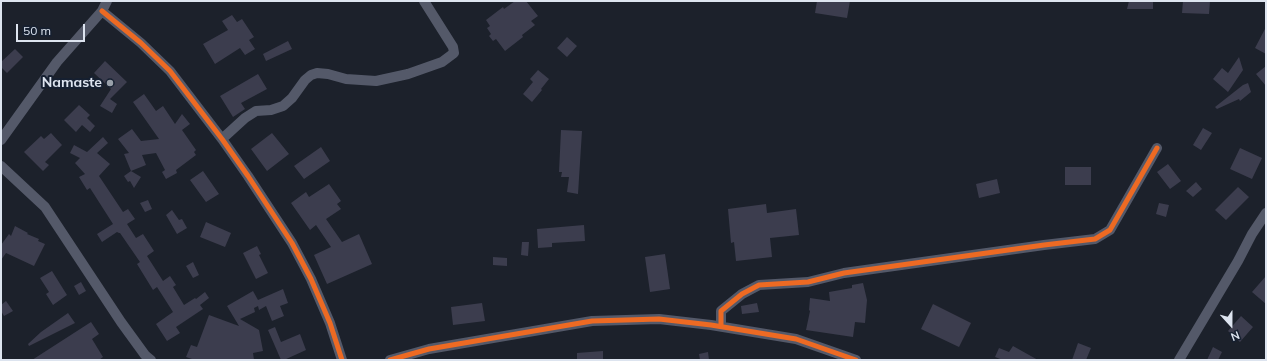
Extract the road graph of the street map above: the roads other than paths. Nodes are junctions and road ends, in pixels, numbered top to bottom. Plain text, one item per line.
1 (108, 1) edge
2 (424, 1) edge
3 (102, 11) junction
4 (222, 139) junction
5 (1, 140) edge
6 (1157, 148) dead end
7 (1, 166) edge
8 (1266, 213) edge
9 (721, 326) junction
10 (151, 360) edge
11 (342, 360) edge
12 (390, 360) edge
13 (856, 360) edge
14 (1179, 360) edge

1 - 3 street
2 - 4 street
3 - 4 street
3 - 5 street
4 - 11 street
6 - 9 street
7 - 10 street
8 - 14 street
9 - 12 street
9 - 13 street

